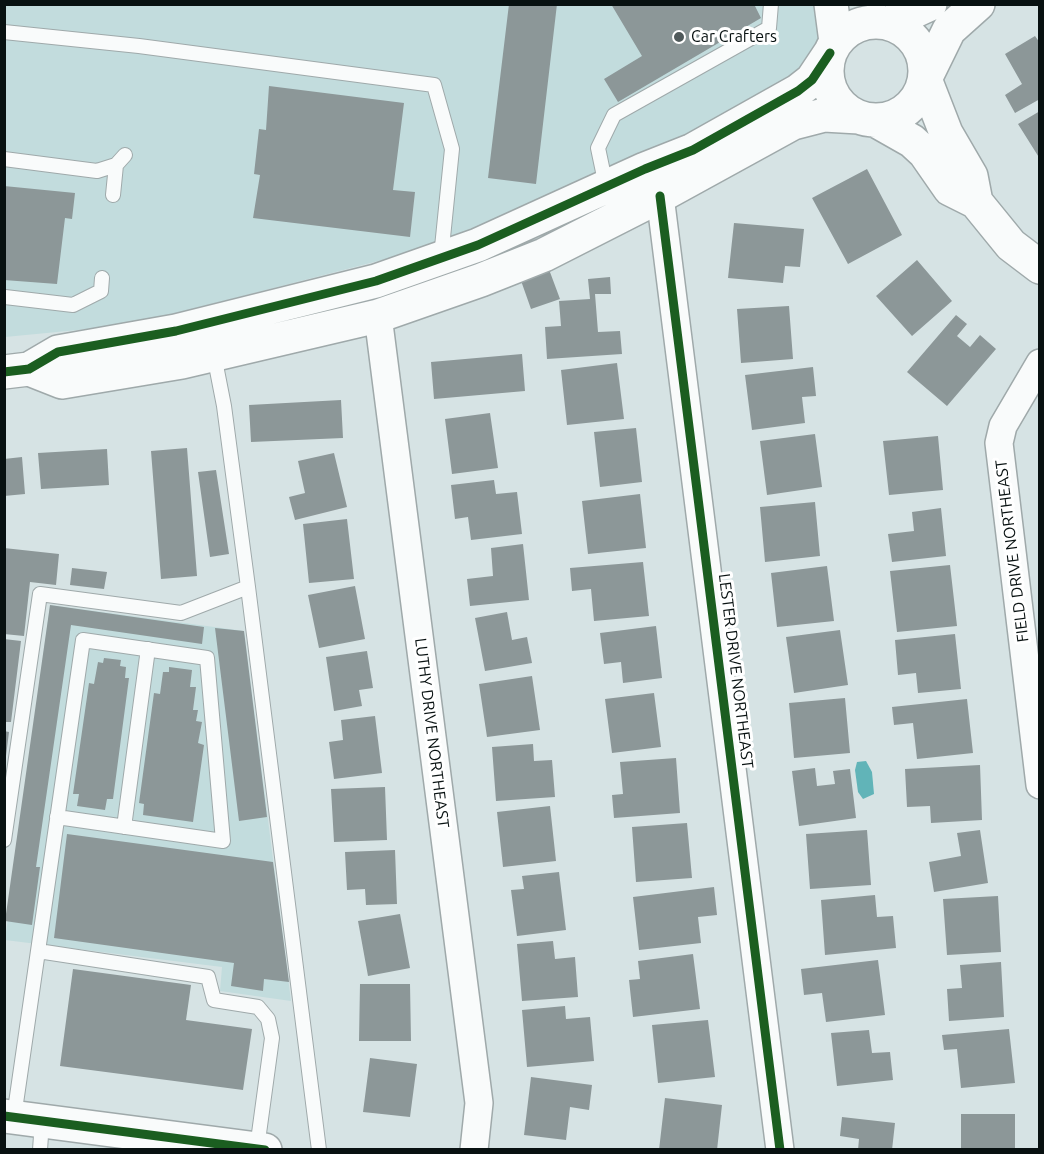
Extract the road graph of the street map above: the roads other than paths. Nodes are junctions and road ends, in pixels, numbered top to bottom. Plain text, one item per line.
1 (771, 4) edge
2 (831, 4) edge
3 (930, 4) edge
4 (978, 4) edge
5 (879, 16) edge
6 (4, 32) edge
7 (833, 47) junction
8 (925, 78) junction
9 (867, 118) junction
10 (4, 159) edge
11 (606, 186) junction
12 (113, 195) dead end
13 (660, 196) junction
14 (976, 202) junction
15 (441, 257) junction
16 (1040, 267) edge
17 (102, 278) dead end
18 (480, 280) junction
19 (5, 297) edge
20 (378, 316) junction
21 (217, 353) junction
22 (1040, 363) edge
23 (17, 370) edge
24 (248, 587) junction
25 (148, 649) junction
26 (1040, 785) edge
27 (57, 817) junction
28 (124, 827) junction
29 (4, 840) edge
30 (38, 951) junction
31 (25, 1126) edge
32 (145, 1142) edge
33 (195, 1145) edge
34 (261, 1149) edge
35 (319, 1149) edge
36 (474, 1149) edge
37 (780, 1149) edge

1 - 11 lane
2 - 7 street
3 - 5 street
4 - 8 street
5 - 7 street
5 - 8 street
6 - 15 lane
7 - 9 street
7 - 11 street
8 - 9 street
8 - 14 street
9 - 13 street
9 - 14 street
10 - 12 lane
11 - 15 street
11 - 18 street
13 - 18 street
13 - 37 street, LESTER DRIVE NORTHEAST
14 - 16 street
15 - 21 street
15 - 23 street
17 - 19 lane
18 - 20 street
20 - 21 street
20 - 36 street, LUTHY DRIVE NORTHEAST
21 - 23 street
21 - 24 lane
22 - 26 street, FIELD DRIVE NORTHEAST
24 - 29 lane
24 - 35 lane
25 - 27 lane
25 - 28 lane
25 - 28 lane
27 - 28 lane
27 - 30 lane
30 - 31 lane
30 - 34 lane
31 - 32 street
32 - 33 street
33 - 34 street

